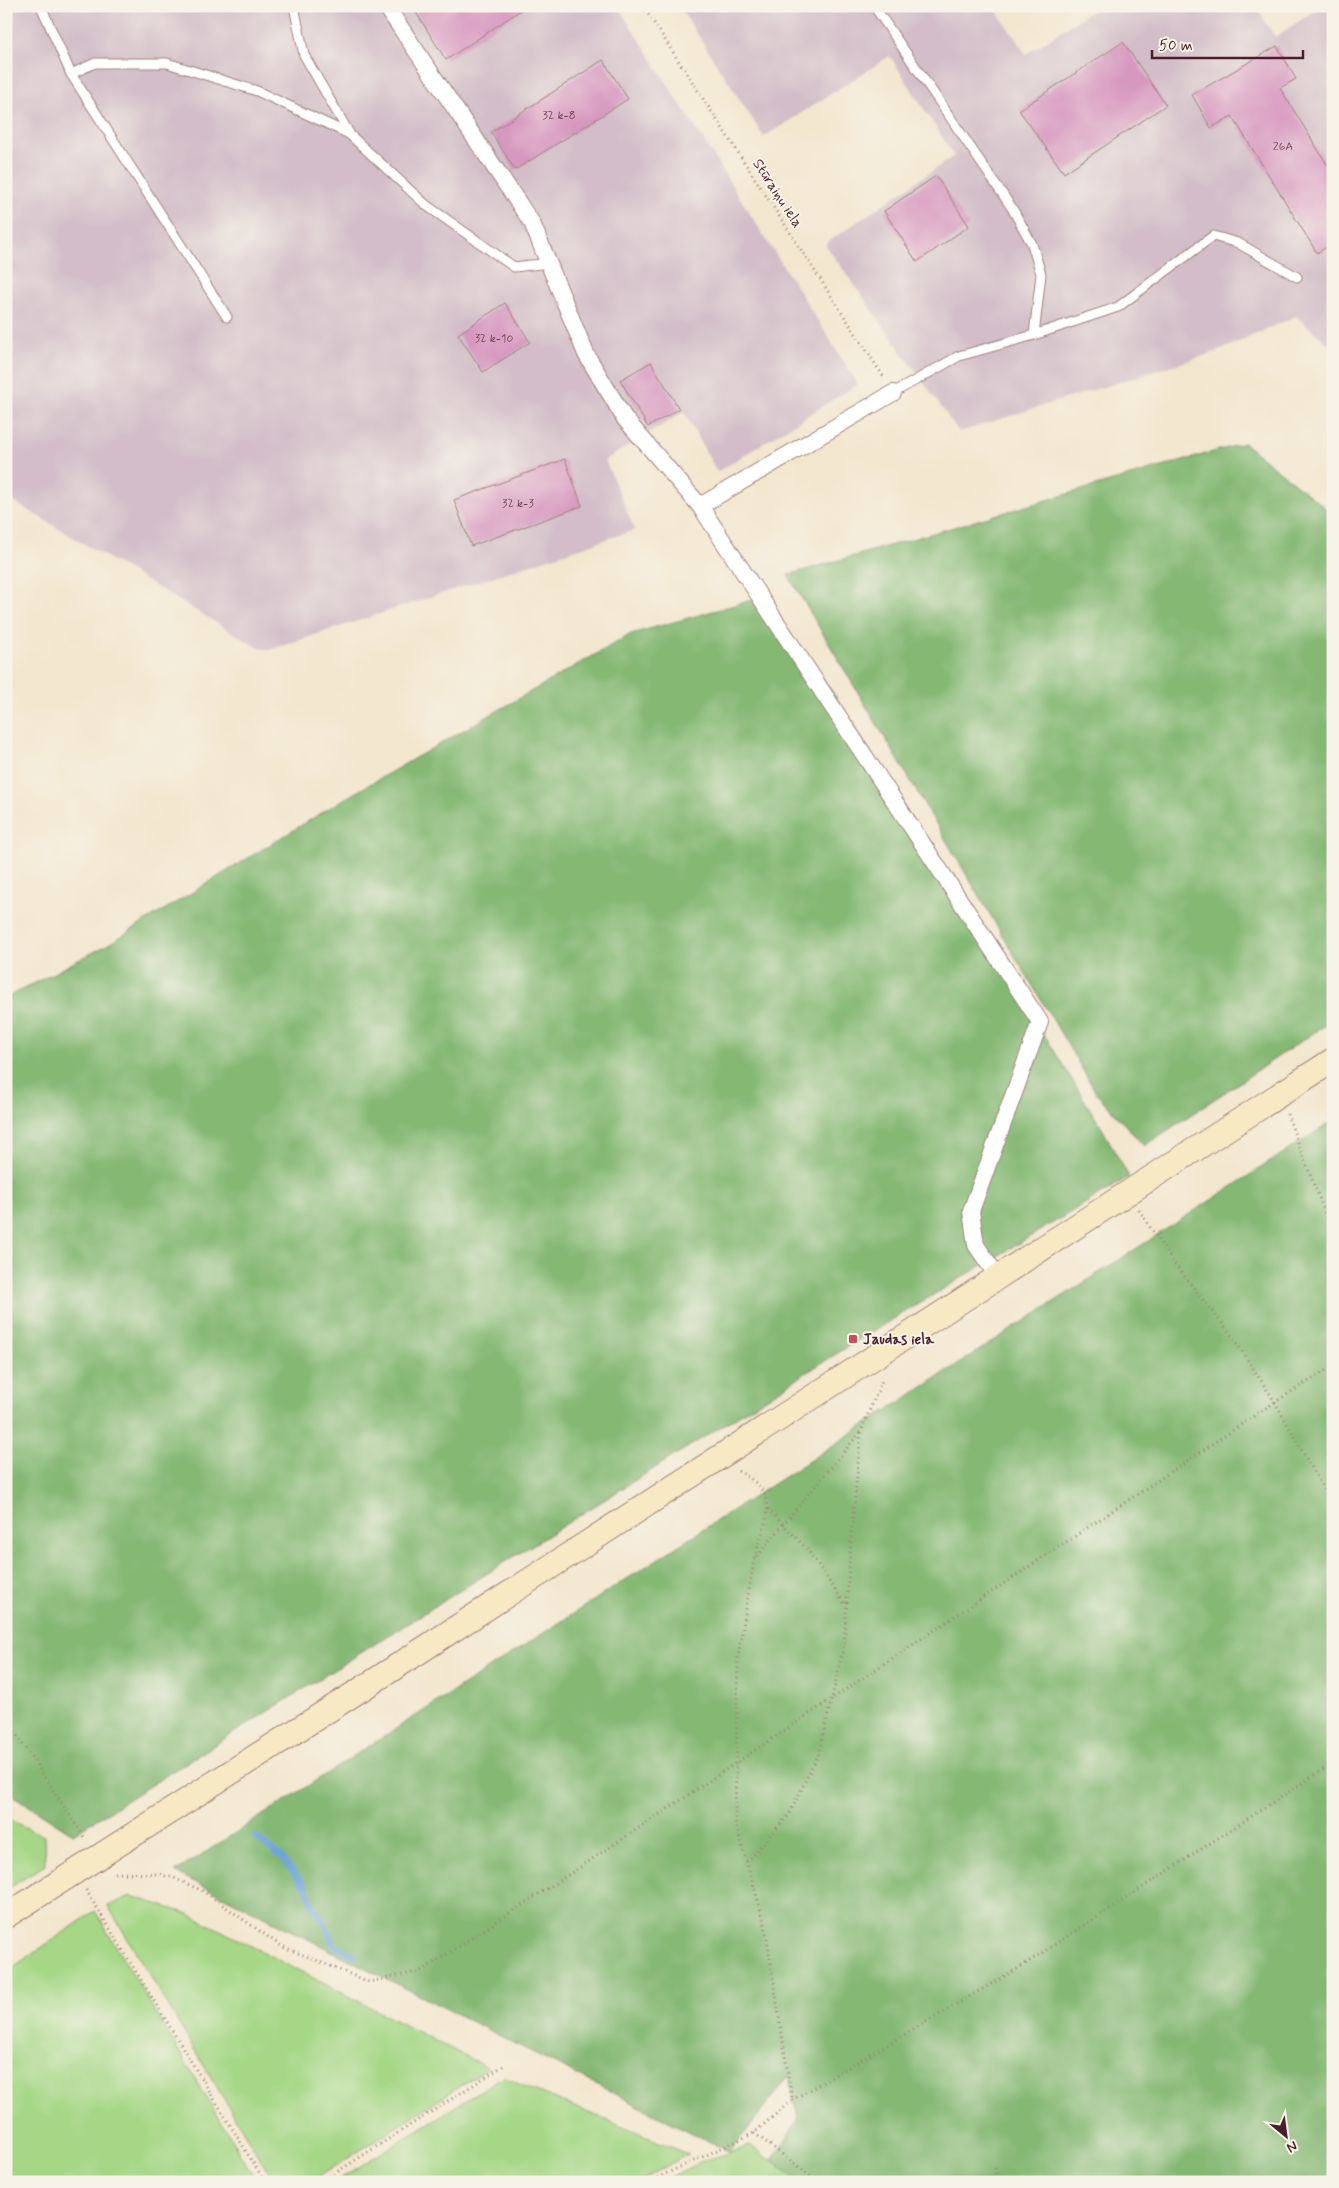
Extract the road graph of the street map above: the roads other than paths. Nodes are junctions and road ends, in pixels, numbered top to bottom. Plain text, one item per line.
1 (41, 6) edge
2 (294, 6) edge
3 (386, 6) edge
4 (874, 6) edge
5 (71, 74) junction
6 (349, 134) junction
7 (549, 264) junction
8 (1297, 277) dead end
9 (227, 317) dead end
10 (1034, 335) junction
11 (894, 392) joint
12 (700, 506) junction
13 (1333, 1060) edge
14 (997, 1276) junction
15 (6, 1916) edge

1 - 5 lane
2 - 6 lane
3 - 7 street
4 - 10 lane
5 - 6 lane
5 - 9 lane
6 - 7 lane
7 - 12 street
8 - 10 lane
10 - 11 lane
11 - 12 street
12 - 14 street
13 - 14 main road
14 - 15 main road

